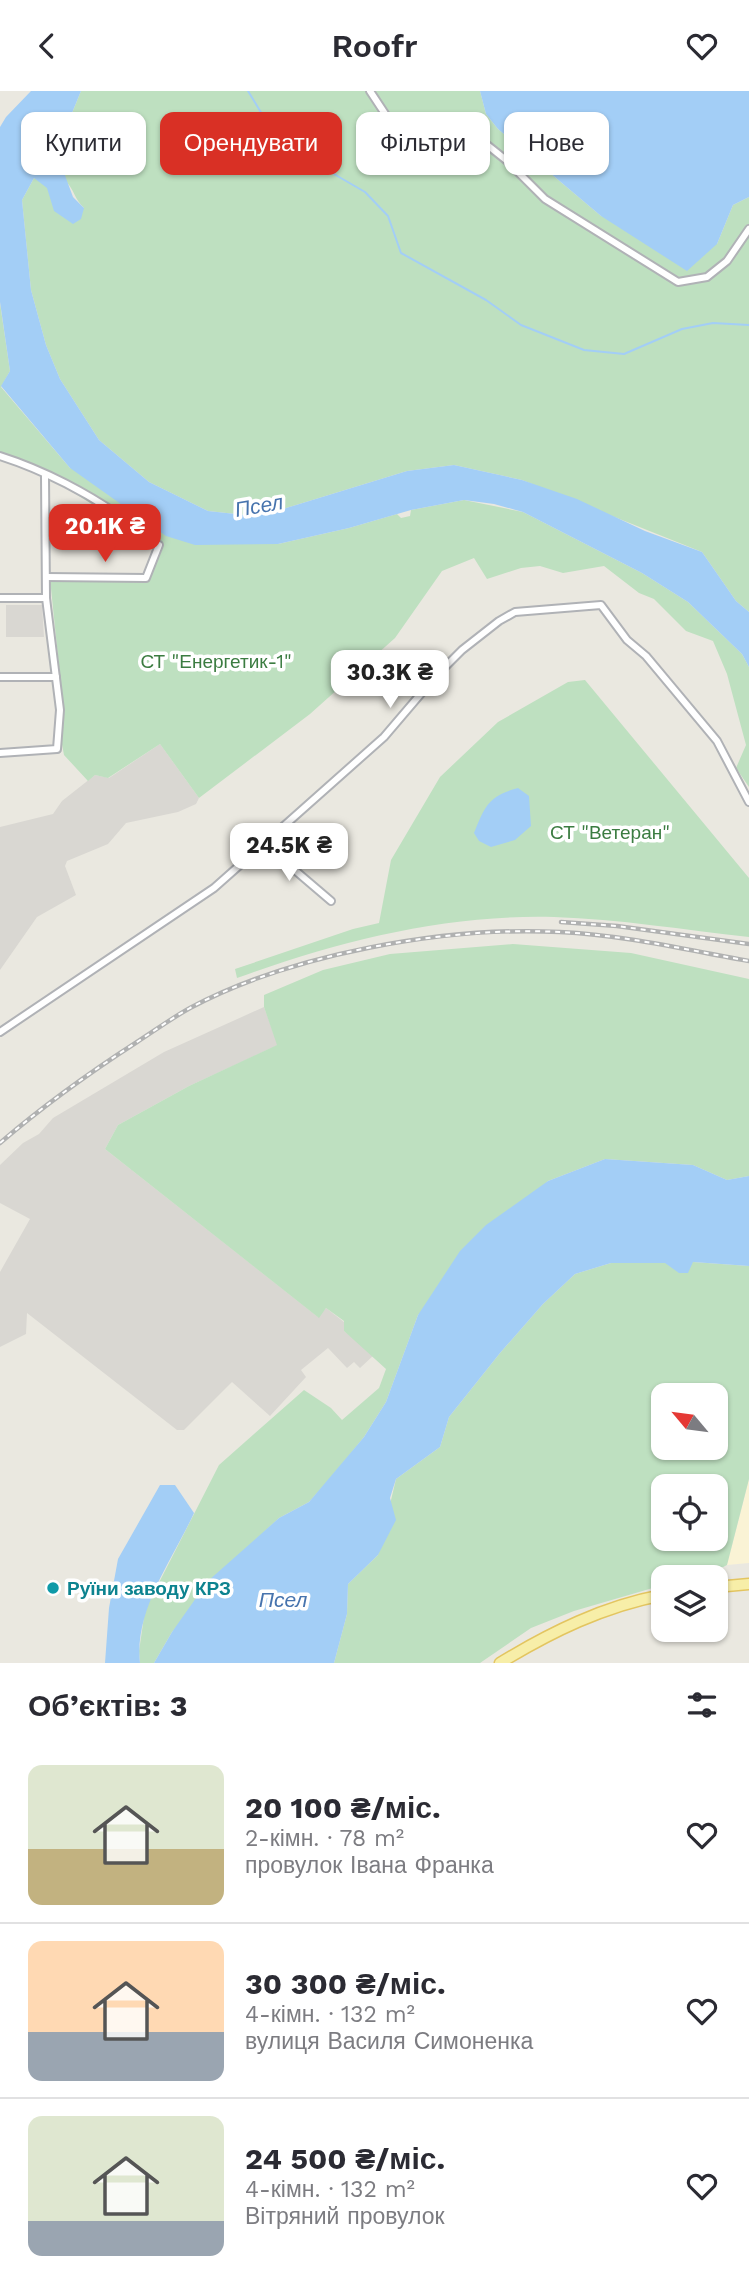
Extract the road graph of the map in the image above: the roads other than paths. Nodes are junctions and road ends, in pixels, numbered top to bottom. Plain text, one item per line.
1 (370, 91) edge
2 (749, 229) edge
3 (0, 456) edge
4 (45, 475) junction
5 (127, 521) dead end
6 (159, 545) dead end
7 (46, 577) junction
8 (0, 598) edge
9 (46, 598) junction
10 (0, 677) edge
11 (56, 677) junction
12 (0, 754) edge
13 (749, 802) edge
14 (263, 843) junction
15 (331, 901) dead end
16 (0, 1032) edge
17 (749, 1584) edge
18 (728, 1586) edge
19 (651, 1598) edge
20 (500, 1663) edge

1 - 2 street
3 - 4 street
4 - 5 street
4 - 7 street
6 - 7 street
7 - 9 street
8 - 9 street
9 - 11 street
10 - 11 street
11 - 12 street
13 - 14 street
14 - 15 street
14 - 16 street
17 - 18 main road
19 - 20 main road

